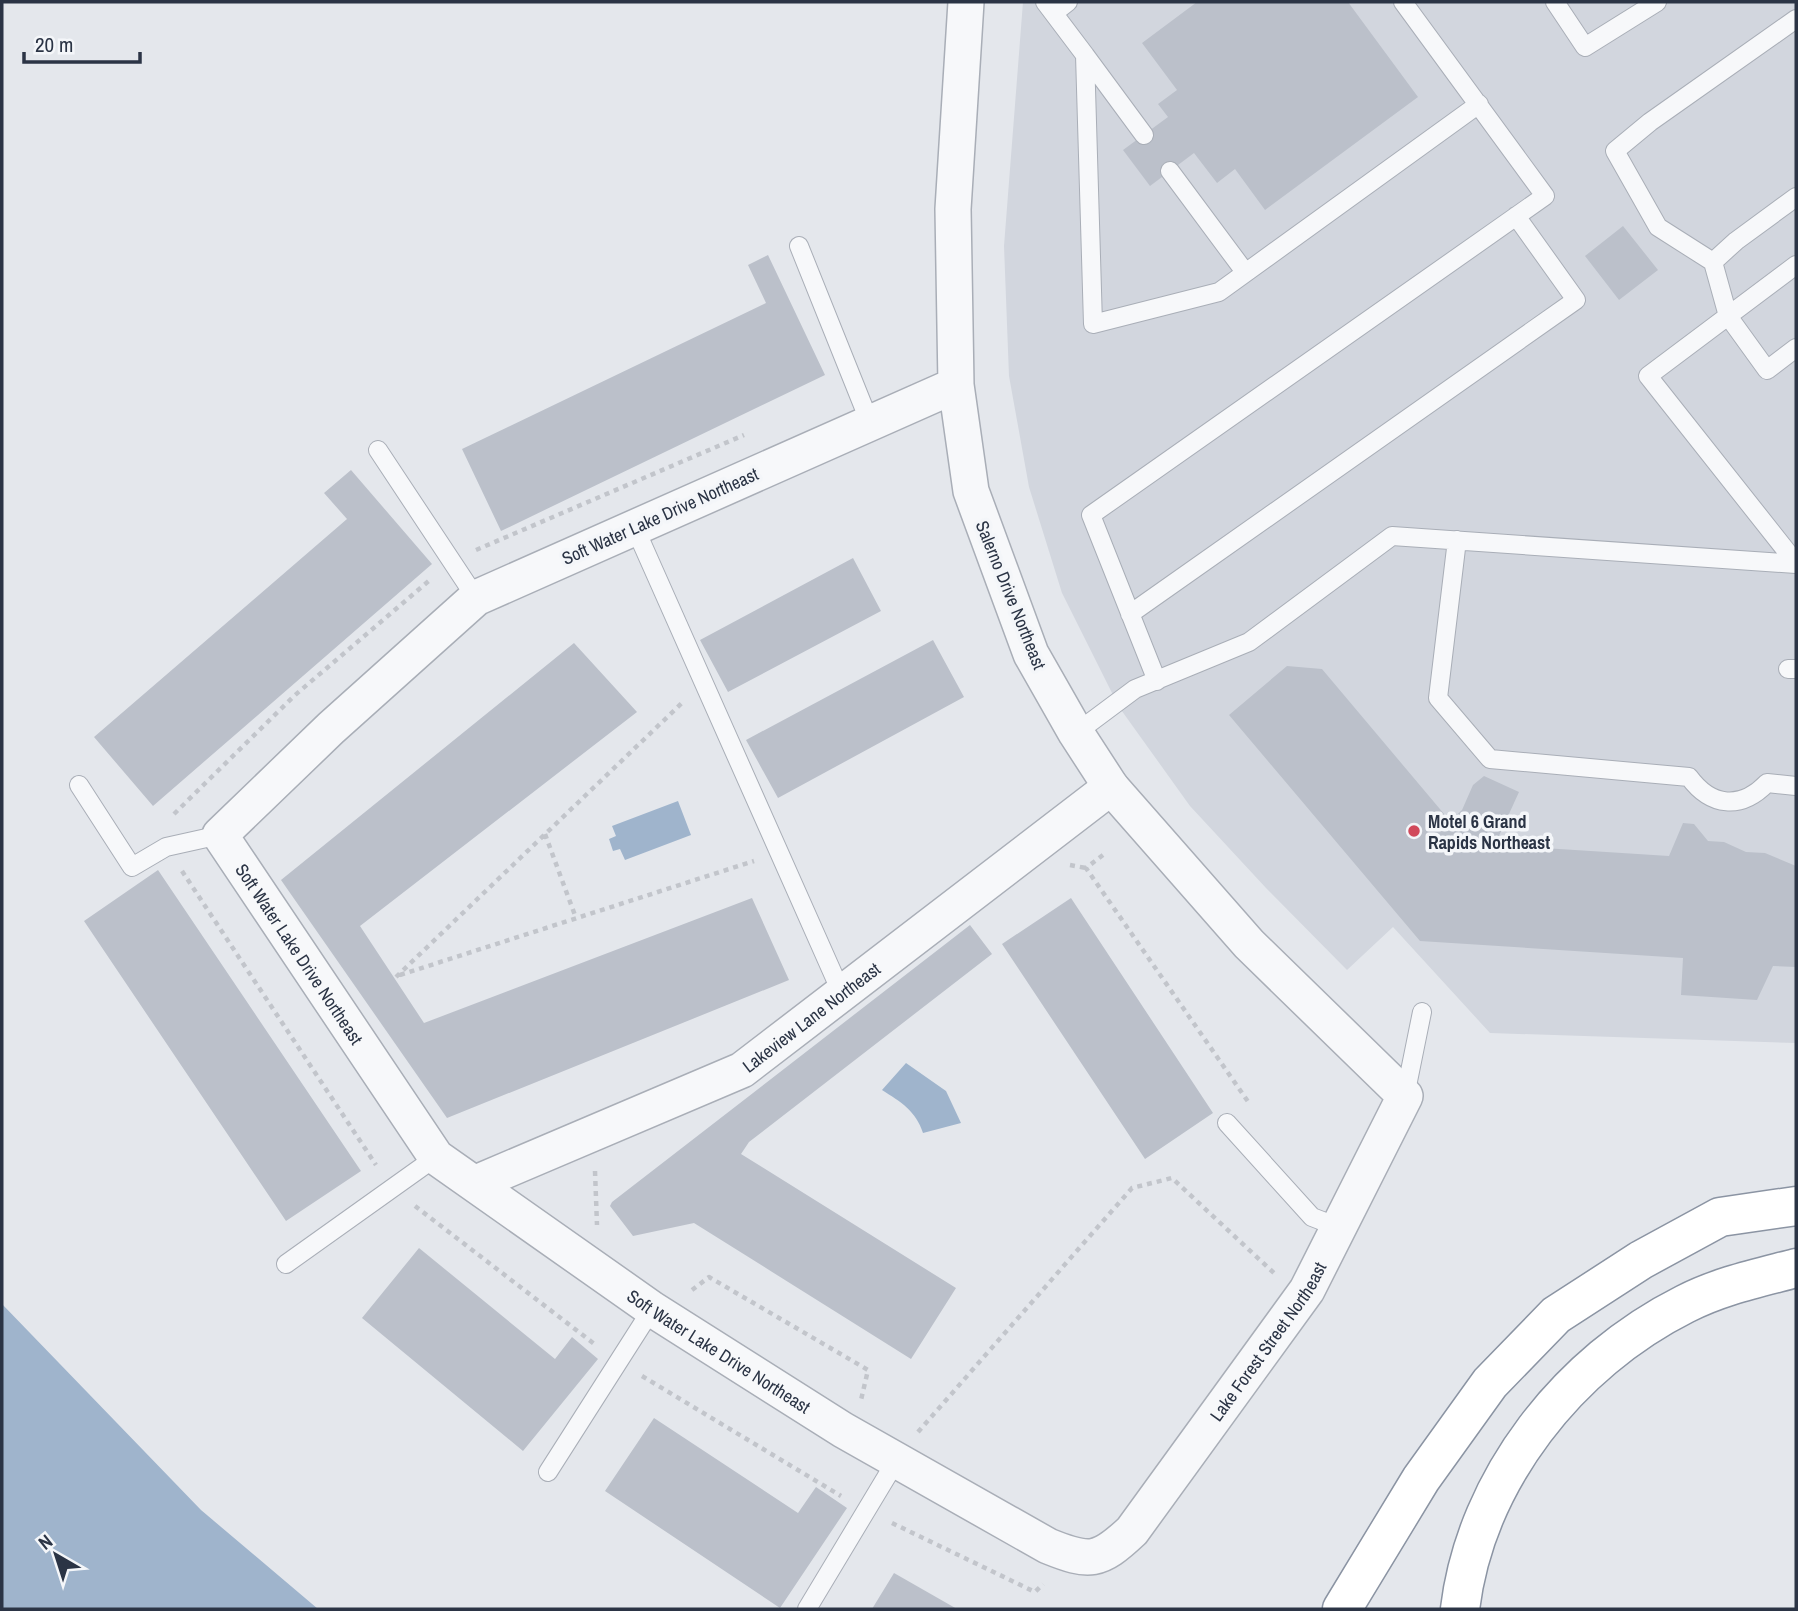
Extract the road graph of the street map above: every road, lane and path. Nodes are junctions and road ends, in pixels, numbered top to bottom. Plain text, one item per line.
1 (966, 2) edge
2 (1403, 2) edge
3 (1555, 2) edge
4 (1657, 2) edge
5 (1056, 5) edge
6 (1796, 19) edge
7 (1085, 55) junction
8 (1479, 104) junction
9 (1144, 135) dead end
10 (1170, 171) dead end
11 (1796, 197) edge
12 (1516, 216) junction
13 (799, 246) dead end
14 (1713, 262) junction
15 (1796, 265) edge
16 (1245, 272) junction
17 (1728, 316) junction
18 (1796, 348) edge
19 (956, 385) junction
20 (870, 423) junction
21 (755, 430) dead end
22 (378, 450) dead end
23 (635, 528) junction
24 (1457, 540) junction
25 (452, 561) junction
26 (1796, 563) edge
27 (476, 598) junction
28 (1130, 614) junction
29 (1157, 681) junction
30 (703, 682) junction
31 (1076, 733) junction
32 (79, 785) dead end
33 (1796, 786) edge
34 (1111, 787) junction
35 (545, 833) junction
36 (220, 835) junction
37 (166, 847) junction
38 (779, 853) junction
39 (1103, 855) dead end
40 (576, 918) junction
41 (842, 994) junction
42 (1422, 1013) dead end
43 (1405, 1096) junction
44 (1227, 1123) joint
45 (594, 1133) junction
46 (436, 1157) junction
47 (476, 1183) junction
48 (392, 1189) junction
49 (1796, 1206) edge
50 (1338, 1227) junction
51 (597, 1228) dead end
52 (286, 1264) dead end
53 (1796, 1268) edge
54 (1281, 1280) dead end
55 (689, 1291) dead end
56 (652, 1309) junction
57 (618, 1362) junction
58 (859, 1406) dead end
59 (905, 1449) junction
60 (548, 1472) dead end
61 (866, 1510) junction
62 (1080, 1556) junction
63 (807, 1609) edge
64 (1342, 1609) edge
65 (1460, 1609) edge

1 - 19 street, Salerno Drive Northeast
2 - 8 lane
3 - 4 lane
5 - 7 lane
6 - 14 lane
7 - 9 lane
7 - 16 lane
8 - 12 lane
8 - 16 lane
10 - 16 lane
11 - 14 lane
12 - 28 lane
12 - 28 lane
13 - 20 lane
14 - 17 lane
15 - 17 lane
17 - 18 lane
17 - 26 lane
19 - 20 street, Soft Water Lake Drive Northeast
19 - 31 street, Salerno Drive Northeast
20 - 23 street, Soft Water Lake Drive Northeast
21 - 25 path
22 - 25 lane
23 - 27 street, Soft Water Lake Drive Northeast
23 - 30 lane
24 - 26 lane
24 - 29 lane
24 - 33 lane
25 - 27 lane
25 - 37 path
27 - 36 street, Soft Water Lake Drive Northeast
28 - 29 lane
29 - 31 lane
30 - 35 path
30 - 38 lane
31 - 34 street, Salerno Drive Northeast
32 - 37 lane
34 - 41 street, Lakeview Lane Northeast
34 - 43 street, Salerno Drive Northeast
35 - 40 path
35 - 40 path
36 - 37 lane
36 - 46 street, Soft Water Lake Drive Northeast
37 - 48 path
38 - 40 path
38 - 41 lane
39 - 44 path
41 - 45 street, Lakeview Lane Northeast
42 - 43 lane
43 - 50 street, Lake Forest Street Northeast
44 - 50 lane
45 - 47 street, Lakeview Lane Northeast
45 - 51 path
46 - 47 street, Soft Water Lake Drive Northeast
46 - 48 lane
47 - 56 street, Soft Water Lake Drive Northeast
48 - 52 lane
48 - 57 path
49 - 64 highway
50 - 62 street, Lake Forest Street Northeast
53 - 65 highway
54 - 59 path
55 - 58 path
56 - 57 lane
56 - 59 street, Soft Water Lake Drive Northeast
57 - 60 lane
57 - 61 path
59 - 61 lane
59 - 62 street, Soft Water Lake Drive Northeast
61 - 62 path
61 - 63 lane

